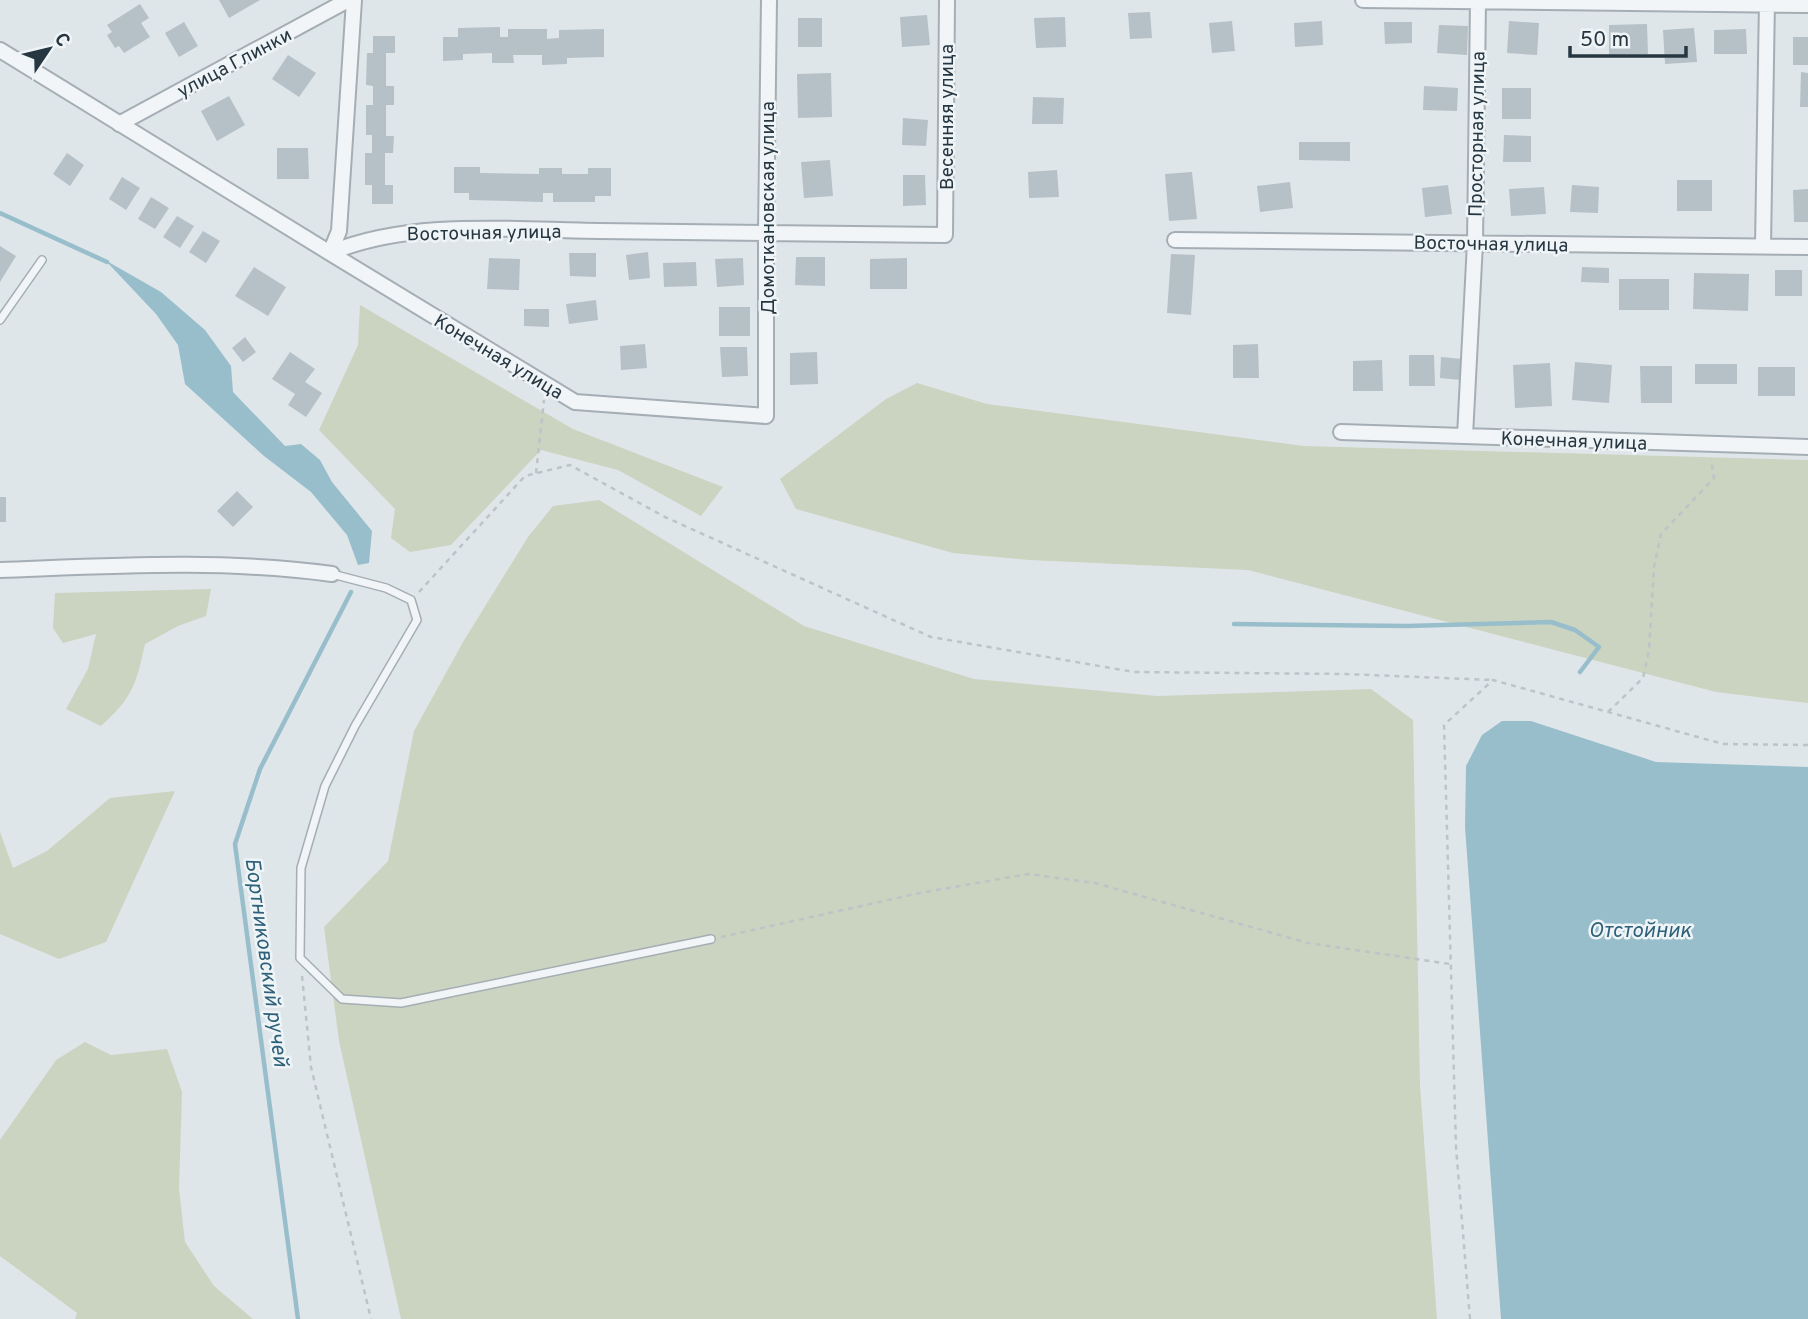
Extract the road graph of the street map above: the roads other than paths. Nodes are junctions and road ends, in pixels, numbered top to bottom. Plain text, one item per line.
1 (351, 0) edge
2 (769, 0) edge
3 (947, 0) edge
4 (1363, 0) edge
5 (1478, 0) edge
6 (1646, 1) edge
7 (1767, 2) edge
8 (1808, 5) edge
9 (0, 50) edge
10 (119, 124) junction
11 (766, 232) junction
12 (945, 235) joint
13 (1175, 240) dead end
14 (1475, 243) junction
15 (1763, 246) junction
16 (1808, 247) edge
17 (330, 253) junction
18 (42, 260) dead end
19 (0, 320) edge
20 (766, 416) joint
21 (1341, 432) dead end
22 (1465, 436) junction
23 (1808, 447) edge
24 (0, 570) edge
25 (332, 574) joint
26 (710, 939) road end

1 - 10 street, улица Глинки
1 - 17 street, улица Глинки
2 - 11 street, Домоткановская улица
3 - 12 street, Весенняя улица
4 - 5 street
5 - 6 street
5 - 14 street, Просторная улица
6 - 7 street
7 - 8 street
7 - 15 street
9 - 10 street
10 - 17 street
11 - 12 street, Восточная улица
11 - 17 street, Восточная улица
11 - 20 street, Домоткановская улица
13 - 14 street, Восточная улица
14 - 15 street, Восточная улица
14 - 22 street, Просторная улица
15 - 16 street, Восточная улица
17 - 20 street, Конечная улица
18 - 19 lane
21 - 22 street, Конечная улица
22 - 23 street, Конечная улица
24 - 25 street
25 - 26 lane

